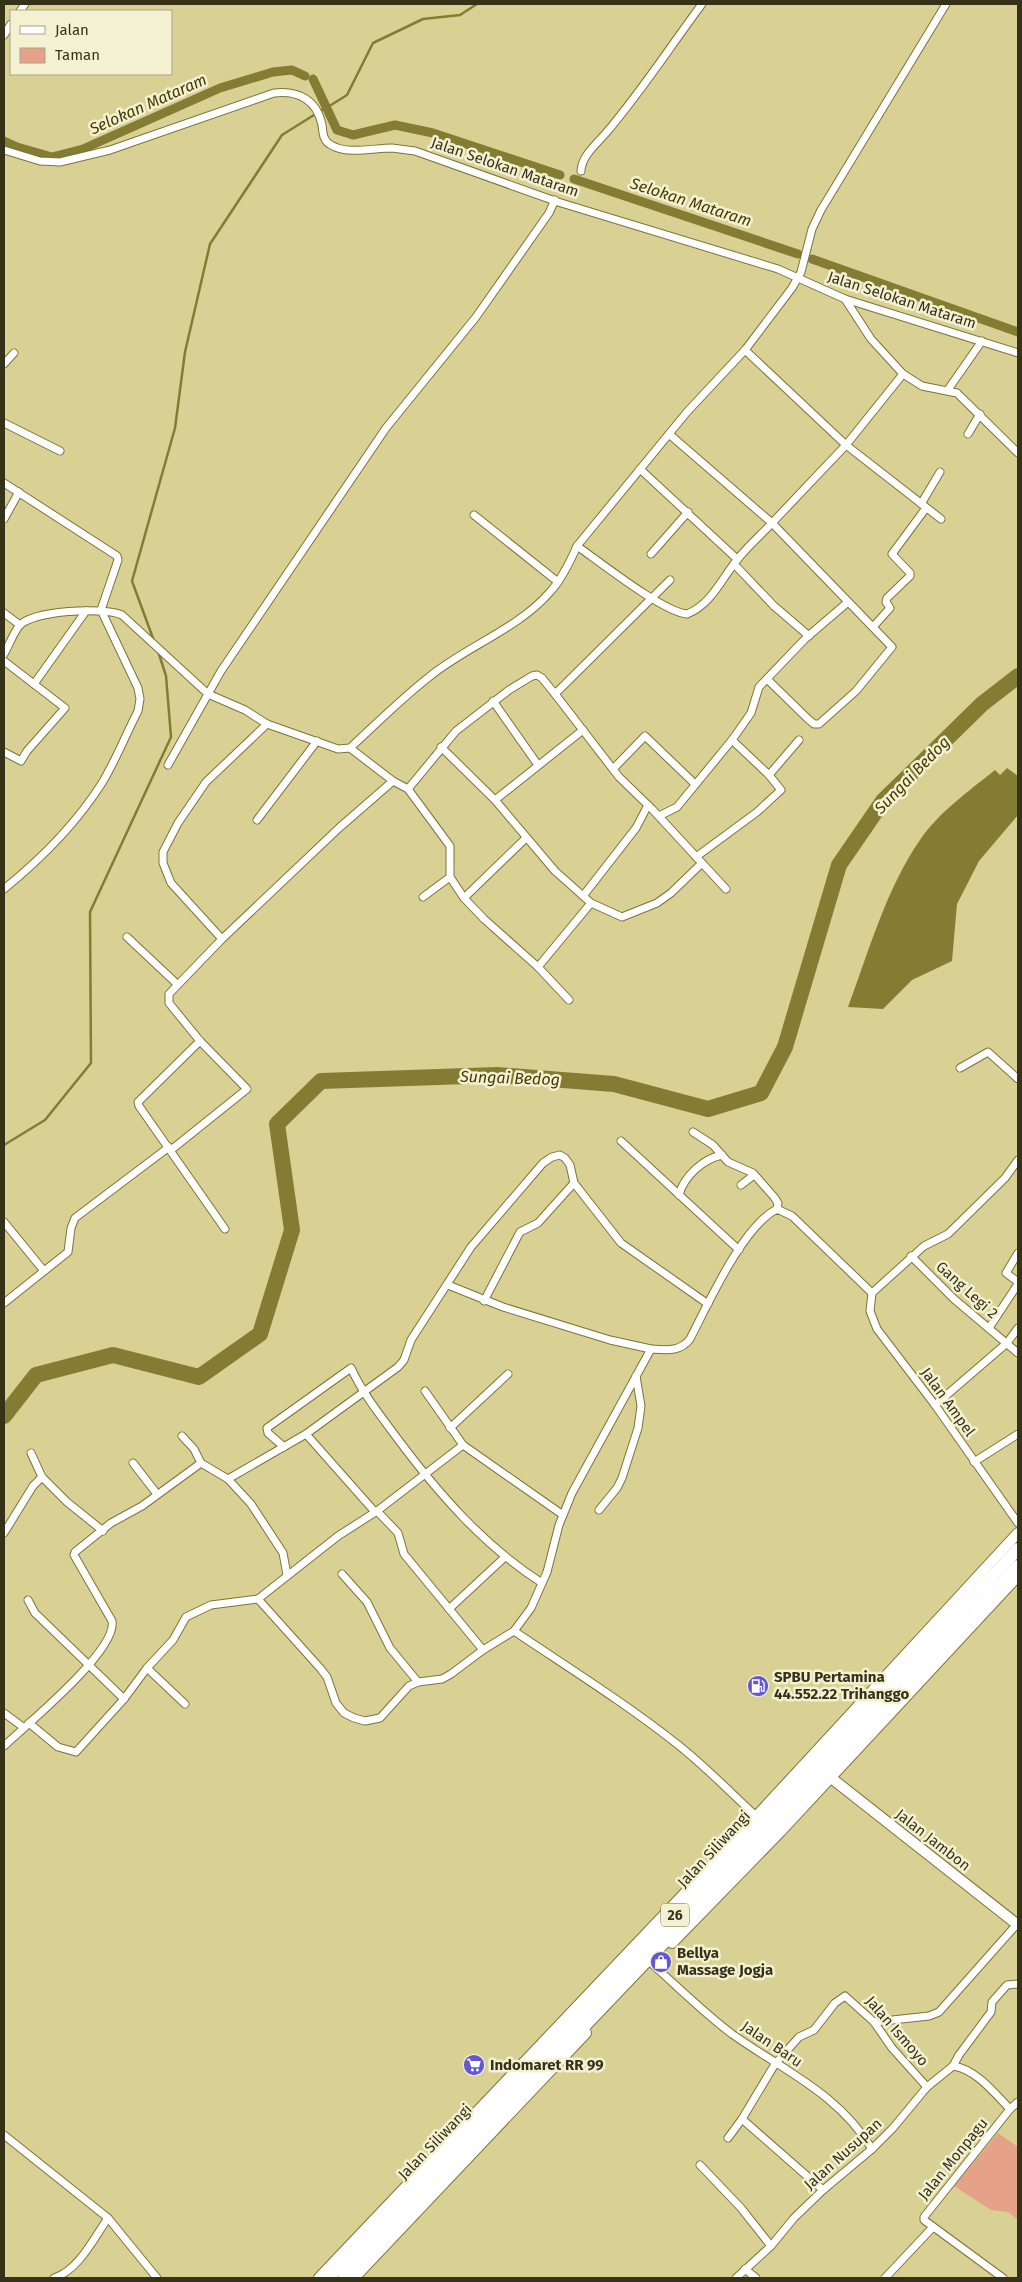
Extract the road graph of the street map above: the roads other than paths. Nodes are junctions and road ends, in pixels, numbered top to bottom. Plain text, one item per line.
1 (702, 4) edge
2 (946, 4) edge
3 (4, 150) edge
4 (582, 171) dead end
5 (555, 200) junction
6 (799, 275) junction
7 (845, 299) junction
8 (982, 341) junction
9 (745, 350) junction
10 (1018, 352) edge
11 (14, 353) dead end
12 (4, 364) edge
13 (903, 374) junction
14 (947, 390) junction
15 (980, 414) junction
16 (4, 423) edge
17 (669, 434) junction
18 (968, 434) dead end
19 (846, 445) junction
20 (1018, 450) edge
21 (60, 451) dead end
22 (640, 469) junction
23 (940, 472) dead end
24 (4, 483) edge
25 (19, 492) junction
26 (924, 506) junction
27 (688, 512) junction
28 (474, 515) dead end
29 (4, 519) edge
30 (942, 519) dead end
31 (772, 523) junction
32 (577, 546) junction
33 (651, 554) dead end
34 (736, 561) junction
35 (670, 580) dead end
36 (558, 582) junction
37 (652, 598) junction
38 (848, 602) junction
39 (101, 610) junction
40 (86, 611) junction
41 (4, 612) edge
42 (20, 625) junction
43 (874, 627) junction
44 (808, 636) junction
45 (4, 654) edge
46 (4, 661) edge
47 (767, 679) junction
48 (34, 684) junction
49 (208, 694) junction
50 (555, 694) junction
51 (493, 701) junction
52 (267, 724) junction
53 (583, 730) junction
54 (732, 740) junction
55 (799, 740) dead end
56 (317, 741) junction
57 (350, 748) junction
58 (441, 748) junction
59 (4, 752) edge
60 (168, 765) dead end
61 (538, 765) junction
62 (613, 769) junction
63 (769, 775) junction
64 (393, 781) junction
65 (696, 784) junction
66 (408, 789) junction
67 (495, 800) junction
68 (648, 805) junction
69 (658, 816) junction
70 (257, 820) dead end
71 (526, 838) junction
72 (696, 857) junction
73 (701, 864) junction
74 (450, 877) junction
75 (4, 889) edge
76 (726, 889) dead end
77 (583, 896) junction
78 (423, 897) dead end
79 (464, 898) junction
80 (591, 903) junction
81 (127, 937) dead end
82 (222, 939) junction
83 (538, 967) junction
84 (177, 984) junction
85 (569, 1000) dead end
86 (200, 1041) junction
87 (960, 1068) dead end
88 (1018, 1079) edge
89 (693, 1132) dead end
90 (621, 1141) dead end
91 (170, 1148) junction
92 (722, 1155) junction
93 (1018, 1160) edge
94 (754, 1174) junction
95 (574, 1183) junction
96 (741, 1186) dead end
97 (679, 1195) junction
98 (777, 1209) junction
99 (4, 1222) edge
100 (225, 1229) dead end
101 (738, 1250) junction
102 (1018, 1253) edge
103 (911, 1256) junction
104 (44, 1271) junction
105 (1018, 1283) edge
106 (448, 1285) junction
107 (872, 1293) junction
108 (484, 1301) junction
109 (4, 1303) edge
110 (708, 1304) junction
111 (989, 1328) junction
112 (1018, 1328) edge
113 (1007, 1343) junction
114 (651, 1349) junction
115 (1018, 1353) edge
116 (508, 1374) dead end
117 (636, 1376) junction
118 (425, 1391) dead end
119 (362, 1393) junction
120 (935, 1405) junction
121 (450, 1428) junction
122 (306, 1434) junction
123 (1018, 1434) edge
124 (182, 1436) dead end
125 (463, 1445) junction
126 (284, 1448) junction
127 (31, 1453) dead end
128 (974, 1462) junction
129 (133, 1463) dead end
130 (201, 1463) junction
131 (424, 1474) junction
132 (42, 1477) junction
133 (228, 1479) junction
134 (157, 1494) junction
135 (599, 1510) dead end
136 (376, 1512) junction
137 (563, 1515) junction
138 (1018, 1523) edge
139 (103, 1530) junction
140 (4, 1533) edge
141 (1018, 1533) edge
142 (1018, 1549) edge
143 (506, 1557) junction
144 (1018, 1566) edge
145 (342, 1574) dead end
146 (287, 1575) junction
147 (1018, 1576) edge
148 (542, 1583) junction
149 (258, 1599) junction
150 (28, 1600) dead end
151 (449, 1609) junction
152 (514, 1631) junction
153 (483, 1650) junction
154 (88, 1666) junction
155 (147, 1668) junction
156 (418, 1682) junction
157 (124, 1699) junction
158 (185, 1704) dead end
159 (4, 1713) edge
160 (26, 1725) junction
161 (4, 1746) edge
162 (830, 1777) junction
163 (756, 1816) junction
164 (707, 1876) junction
165 (1018, 1924) edge
166 (652, 1964) junction
167 (1018, 1984) edge
168 (874, 2022) junction
169 (775, 2064) junction
170 (954, 2066) junction
171 (927, 2087) junction
172 (1018, 2102) edge
173 (1010, 2109) junction
174 (742, 2119) junction
175 (4, 2135) edge
176 (728, 2138) dead end
177 (872, 2149) junction
178 (435, 2160) junction
179 (700, 2165) dead end
180 (823, 2190) junction
181 (108, 2218) junction
182 (933, 2227) junction
183 (771, 2246) junction
184 (745, 2269) junction
185 (54, 2278) edge
186 (157, 2278) edge
187 (318, 2278) edge
188 (328, 2278) edge
189 (344, 2278) edge
190 (354, 2278) edge
191 (736, 2278) edge
192 (756, 2278) edge
193 (885, 2278) edge
194 (1003, 2278) edge

1 - 4 street
2 - 6 street
3 - 5 street, Jalan Selokan Mataram
5 - 6 street, Jalan Selokan Mataram
5 - 49 street
6 - 7 street, Jalan Selokan Mataram
6 - 9 street
7 - 8 street, Jalan Selokan Mataram
7 - 13 street
8 - 10 street, Jalan Selokan Mataram
8 - 14 street
9 - 17 street
9 - 19 street
11 - 12 street
13 - 14 street
13 - 19 street
14 - 15 street
15 - 18 street
15 - 20 street
16 - 21 street
17 - 22 street
17 - 31 street
19 - 26 street
19 - 31 street
22 - 27 street
22 - 32 street
23 - 26 street
24 - 25 street
25 - 29 street
25 - 39 street
26 - 30 street
26 - 43 street
27 - 33 street
27 - 34 street
28 - 36 street
31 - 34 street
31 - 38 street
32 - 36 street
32 - 37 street
34 - 37 street
34 - 44 street
35 - 37 street
36 - 57 street
37 - 50 street
38 - 43 street
38 - 44 street
39 - 40 street
39 - 49 street
39 - 75 street
40 - 42 street
40 - 48 street
41 - 42 street
42 - 45 street
43 - 47 street
44 - 47 street
46 - 48 street
47 - 54 street
48 - 59 street
49 - 52 street
49 - 60 street
50 - 51 street
50 - 53 street
51 - 58 street
51 - 61 street
52 - 56 street
52 - 82 street
53 - 61 street
53 - 62 street
54 - 63 street
54 - 65 street
55 - 63 street
56 - 57 street
56 - 70 street
57 - 64 street
58 - 66 street
58 - 67 street
61 - 67 street
62 - 65 street
62 - 68 street
63 - 72 street
64 - 66 street
64 - 82 street
65 - 69 street
66 - 74 street
67 - 71 street
68 - 69 street
68 - 77 street
69 - 72 street
71 - 77 street
71 - 79 street
72 - 73 street
73 - 76 street
73 - 80 street
74 - 78 street
74 - 79 street
77 - 80 street
79 - 83 street
80 - 83 street
81 - 84 street
82 - 84 street
83 - 85 street
84 - 86 street
86 - 91 street
86 - 91 street
87 - 88 street
89 - 92 street
90 - 97 street
91 - 100 street
91 - 104 street
92 - 94 street
92 - 97 street
93 - 103 street
94 - 96 street
94 - 98 street
95 - 106 street
95 - 108 street
95 - 110 street
97 - 101 street
98 - 101 street
98 - 107 street
99 - 104 street
101 - 110 street
102 - 105 street
103 - 107 street
103 - 111 street, Gang Legi 2
104 - 109 street
105 - 111 street
106 - 108 street
106 - 119 street
107 - 120 street, Jalan Ampel
108 - 114 street
110 - 114 street
111 - 113 street, Gang Legi 2
112 - 113 street
113 - 115 street, Gang Legi 2
113 - 120 street
114 - 117 street
116 - 121 street
117 - 135 street
117 - 137 street
118 - 121 street
119 - 122 street
119 - 126 street
119 - 131 street
120 - 128 street, Jalan Ampel
121 - 125 street
122 - 126 street
122 - 136 street
123 - 128 street
124 - 130 street
125 - 131 street
125 - 137 street
126 - 133 street
127 - 132 street
128 - 138 street, Jalan Ampel
129 - 134 street
130 - 133 street
130 - 134 street
131 - 136 street
131 - 143 street
132 - 139 street
132 - 140 street
133 - 146 street
134 - 139 street
136 - 146 street
136 - 151 street
137 - 148 street
139 - 154 street
141 - 163 street
142 - 164 highway, Jalan Siliwangi / 26
143 - 148 street
143 - 151 street
144 - 189 highway, Jalan Siliwangi / 26
145 - 156 street
146 - 149 street
147 - 162 street
148 - 152 street
149 - 155 street
149 - 156 street
150 - 154 street
151 - 153 street
152 - 153 street
152 - 163 street
153 - 156 street
154 - 157 street
154 - 160 street
155 - 157 street
155 - 158 street
157 - 160 street
159 - 160 street
160 - 161 street
162 - 165 street, Jalan Jambon
162 - 166 street
163 - 164 street
164 - 178 highway, Jalan Siliwangi / 26
165 - 168 street
166 - 169 street, Jalan Baru
166 - 190 street
167 - 170 street
168 - 169 street, Jalan Ismoyo
168 - 171 street, Jalan Ismoyo
169 - 174 street, Jalan Ismoyo
169 - 177 street, Jalan Baru
170 - 171 street, Jalan Nusupan
170 - 173 street
171 - 177 street, Jalan Nusupan
172 - 173 street
173 - 182 street, Jalan Monpagu
174 - 176 street, Jalan Ismoyo
174 - 180 street
175 - 181 street
177 - 180 street, Jalan Nusupan
178 - 187 street
178 - 188 highway, Jalan Siliwangi / 26
179 - 183 street
180 - 183 street, Jalan Nusupan
181 - 185 street
181 - 186 street
182 - 193 street
182 - 194 street
183 - 184 street, Jalan Nusupan
184 - 191 street, Jalan Nusupan
184 - 192 street

